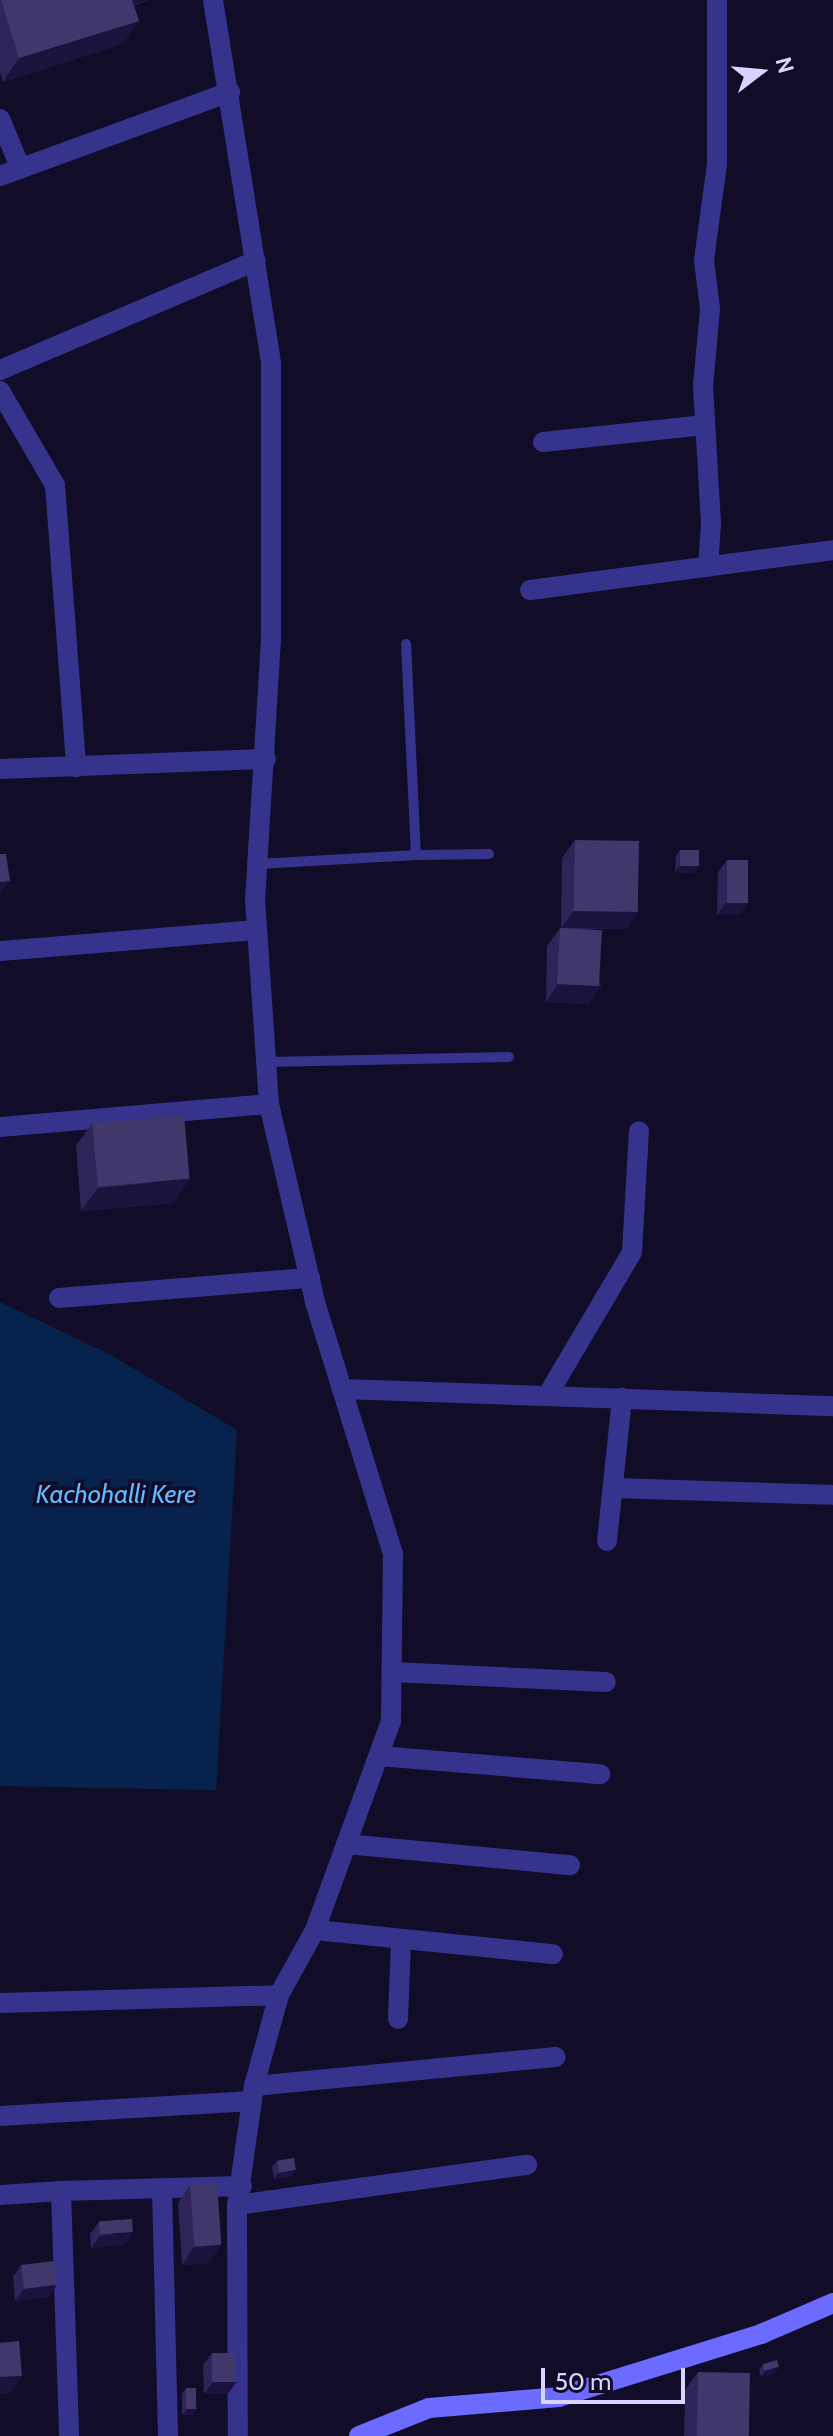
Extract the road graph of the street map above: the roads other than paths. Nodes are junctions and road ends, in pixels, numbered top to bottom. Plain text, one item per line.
1 (213, 0) edge
2 (717, 0) edge
3 (230, 92) junction
4 (0, 119) edge
5 (21, 169) junction
6 (0, 176) edge
7 (256, 261) junction
8 (0, 370) edge
9 (0, 391) edge
10 (705, 425) junction
11 (543, 442) dead end
12 (833, 550) edge
13 (708, 567) junction
14 (530, 590) dead end
15 (406, 644) dead end
16 (266, 759) junction
17 (76, 767) junction
18 (0, 769) edge
19 (489, 854) dead end
20 (416, 855) junction
21 (258, 864) junction
22 (257, 930) junction
23 (0, 951) edge
24 (509, 1057) dead end
25 (266, 1062) junction
26 (269, 1104) junction
27 (0, 1127) edge
28 (639, 1131) dead end
29 (310, 1278) junction
30 (59, 1298) dead end
31 (342, 1389) junction
32 (547, 1396) junction
33 (622, 1398) junction
34 (833, 1406) edge
35 (614, 1488) junction
36 (833, 1495) edge
37 (607, 1541) dead end
38 (392, 1672) junction
39 (606, 1682) dead end
40 (379, 1756) junction
41 (600, 1774) dead end
42 (346, 1844) junction
43 (570, 1865) dead end
44 (315, 1930) junction
45 (401, 1940) junction
46 (553, 1954) dead end
47 (279, 1995) junction
48 (0, 2003) edge
49 (398, 2019) dead end
50 (556, 2057) dead end
51 (253, 2093) junction
52 (0, 2116) edge
53 (527, 2165) dead end
54 (162, 2189) junction
55 (61, 2191) junction
56 (0, 2195) edge
57 (240, 2196) junction
58 (833, 2303) edge
59 (69, 2436) edge
60 (168, 2436) edge
61 (238, 2436) edge
62 (359, 2436) edge

1 - 3 street
2 - 10 street
3 - 5 street
3 - 7 street
4 - 5 street
5 - 6 street
7 - 8 street
7 - 16 street
9 - 17 street
10 - 11 street
10 - 13 street
12 - 13 street
13 - 14 street
15 - 20 lane
16 - 17 street
16 - 21 street
17 - 18 street
19 - 20 lane
20 - 21 lane
21 - 22 street
22 - 23 street
22 - 25 street
24 - 25 lane
25 - 26 street
26 - 27 street
26 - 29 street
28 - 32 street
29 - 30 street
29 - 31 street
31 - 32 street
31 - 38 street
32 - 33 street
33 - 34 street
33 - 35 street
35 - 36 street
35 - 37 street
38 - 39 street
38 - 40 street
40 - 41 street
40 - 42 street
42 - 43 street
42 - 44 street
44 - 45 street
44 - 47 street
45 - 46 street
45 - 49 street
47 - 48 street
47 - 51 street
50 - 51 street
51 - 52 street
51 - 57 street
53 - 57 street
54 - 55 street
54 - 57 street
54 - 60 street
55 - 56 street
55 - 59 street
57 - 61 street
58 - 62 main road

